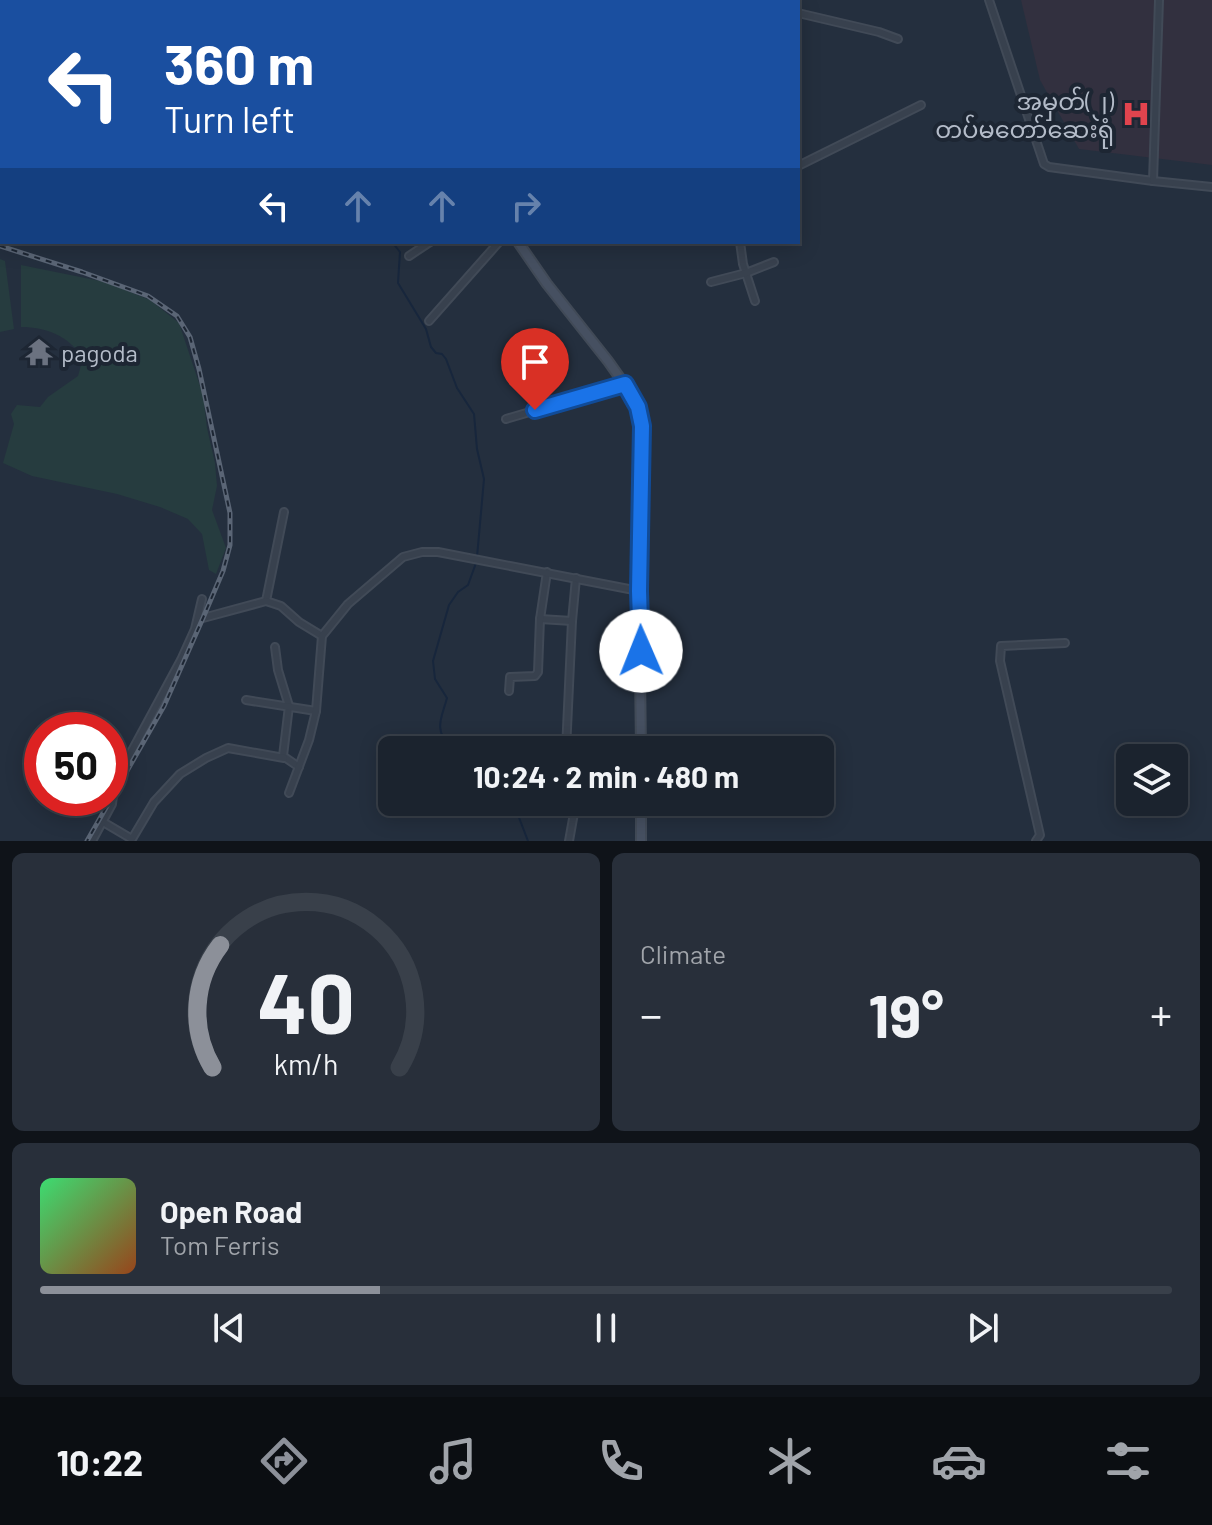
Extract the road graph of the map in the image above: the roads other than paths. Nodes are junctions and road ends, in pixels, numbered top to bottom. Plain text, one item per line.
1 (989, 0) edge
2 (1159, 0) edge
3 (800, 13) edge
4 (898, 39) dead end
5 (921, 105) dead end
6 (800, 165) edge
7 (1153, 181) junction
8 (1212, 187) edge
9 (427, 244) edge
10 (497, 244) edge
11 (519, 244) edge
12 (740, 244) edge
13 (409, 256) dead end
14 (774, 262) dead end
15 (746, 273) junction
16 (711, 282) dead end
17 (755, 301) dead end
18 (429, 321) dead end
19 (625, 384) junction
20 (506, 419) dead end
21 (284, 512) dead end
22 (547, 572) junction
23 (576, 578) junction
24 (639, 591) junction
25 (202, 599) dead end
26 (266, 601) junction
27 (203, 618) dead end
28 (540, 619) junction
29 (572, 621) junction
30 (322, 636) junction
31 (1065, 643) dead end
32 (275, 647) dead end
33 (509, 691) dead end
34 (246, 700) dead end
35 (289, 706) junction
36 (316, 711) junction
37 (567, 736) edge
38 (641, 736) edge
39 (284, 758) junction
40 (299, 767) junction
41 (289, 793) dead end
42 (573, 816) edge
43 (641, 816) edge
44 (103, 822) junction
45 (92, 841) edge
46 (569, 841) edge
47 (641, 841) edge
48 (1036, 841) edge

1 - 7 street
2 - 7 street
3 - 4 street
5 - 6 street
7 - 8 street
9 - 13 street
10 - 18 street
11 - 19 main road
12 - 15 street
14 - 15 street
15 - 16 street
15 - 17 street
19 - 20 street
19 - 24 main road
21 - 26 street
22 - 23 street
22 - 28 street
22 - 30 street
23 - 24 street
23 - 29 street
24 - 38 main road
25 - 44 street
26 - 27 street
26 - 30 street
28 - 29 street
28 - 33 street
29 - 37 street
30 - 36 street
31 - 48 street
32 - 35 street
34 - 35 street
35 - 36 street
35 - 39 street
36 - 40 street
39 - 40 street
39 - 44 street
40 - 41 street
42 - 46 street
43 - 47 main road
44 - 45 street

